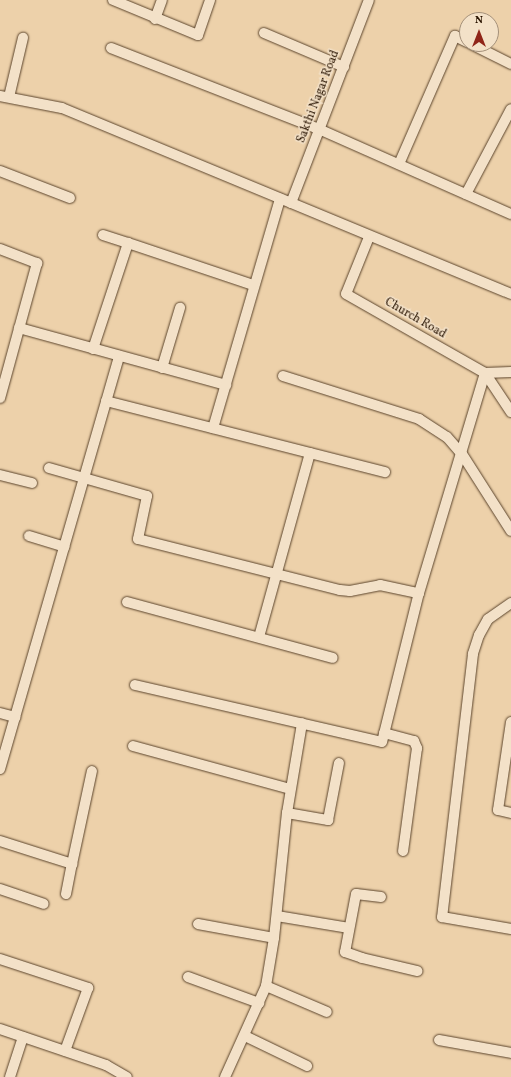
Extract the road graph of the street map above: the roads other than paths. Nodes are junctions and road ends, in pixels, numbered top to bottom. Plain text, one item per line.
1 (112, 0) edge
2 (162, 0) edge
3 (210, 0) edge
4 (369, 0) edge
5 (155, 19) junction
6 (264, 33) dead end
7 (23, 38) dead end
8 (459, 38) edge
9 (110, 48) dead end
10 (487, 52) edge
11 (511, 64) edge
12 (344, 67) junction
13 (5, 96) edge
14 (511, 109) edge
15 (321, 130) junction
16 (398, 164) junction
17 (0, 171) edge
18 (466, 194) junction
19 (70, 198) dead end
20 (280, 199) junction
21 (291, 203) junction
22 (511, 214) edge
23 (104, 235) dead end
24 (369, 237) junction
25 (128, 243) junction
26 (0, 249) edge
27 (253, 285) junction
28 (511, 294) edge
29 (180, 308) dead end
30 (20, 328) junction
31 (93, 349) junction
32 (119, 356) junction
33 (162, 368) junction
34 (511, 372) edge
35 (485, 373) junction
36 (282, 376) dead end
37 (226, 385) junction
38 (0, 398) edge
39 (106, 401) junction
40 (511, 412) edge
41 (213, 428) junction
42 (310, 453) junction
43 (462, 454) junction
44 (49, 468) dead end
45 (385, 472) dead end
46 (0, 474) edge
47 (84, 480) junction
48 (32, 483) dead end
49 (511, 531) edge
50 (29, 536) dead end
51 (64, 547) junction
52 (277, 574) junction
53 (419, 593) junction
54 (127, 602) dead end
55 (511, 603) edge
56 (259, 638) junction
57 (333, 658) dead end
58 (135, 685) dead end
59 (0, 713) edge
60 (15, 717) junction
61 (511, 722) edge
62 (302, 723) junction
63 (384, 734) junction
64 (133, 746) dead end
65 (339, 763) dead end
66 (0, 769) edge
67 (92, 771) dead end
68 (290, 789) junction
69 (287, 813) junction
70 (511, 813) edge
71 (0, 841) edge
72 (403, 851) dead end
73 (72, 864) junction
74 (0, 889) edge
75 (66, 894) dead end
76 (381, 897) dead end
77 (44, 904) dead end
78 (277, 916) junction
79 (198, 924) dead end
80 (349, 928) junction
81 (511, 930) edge
82 (274, 938) junction
83 (0, 960) edge
84 (417, 971) dead end
85 (188, 977) dead end
86 (266, 986) junction
87 (259, 1003) junction
88 (327, 1012) dead end
89 (0, 1029) edge
90 (245, 1036) junction
91 (23, 1037) junction
92 (439, 1040) dead end
93 (64, 1051) junction
94 (511, 1054) edge
95 (307, 1066) dead end
96 (10, 1077) edge
97 (127, 1077) edge
98 (225, 1077) edge

1 - 5 street
2 - 5 street
3 - 5 street
4 - 12 street, Sakthi Nagar Road
6 - 12 street
7 - 13 street
8 - 16 street
9 - 15 street
10 - 11 street
12 - 15 street, Sakthi Nagar Road
13 - 20 street
14 - 18 street
15 - 16 street
15 - 21 street, Sakthi Nagar Road
16 - 18 street
17 - 19 street
18 - 22 street
20 - 21 street
20 - 27 street
21 - 24 street
23 - 25 street
24 - 28 street
24 - 35 street, Church Road
25 - 27 street
25 - 31 street
26 - 30 street
27 - 37 street
29 - 33 street
30 - 31 street
30 - 38 street
31 - 32 street
32 - 33 street
32 - 39 street
33 - 37 street
34 - 35 street
35 - 40 street, Church Road
35 - 43 street
36 - 43 street
37 - 41 street
39 - 41 street
39 - 47 street
41 - 42 street
42 - 45 street
42 - 52 street
43 - 49 street
43 - 53 street
44 - 47 street
46 - 48 street
47 - 51 street
47 - 52 street
50 - 51 street
51 - 60 street
52 - 53 street
52 - 56 street
53 - 63 street
54 - 56 street
55 - 81 street
56 - 57 street
58 - 62 street
59 - 60 street
60 - 66 street
61 - 70 street
62 - 63 street
62 - 68 street
63 - 72 street
64 - 68 street
65 - 69 street
67 - 73 street
68 - 69 street
69 - 78 street
71 - 73 street
73 - 75 street
74 - 77 street
76 - 80 street
78 - 80 street
78 - 82 street
79 - 82 street
80 - 84 street
82 - 86 street
83 - 93 street
85 - 87 street
86 - 87 street
86 - 88 street
87 - 90 street
89 - 91 street
90 - 95 street
90 - 98 street
91 - 93 street
91 - 96 street
92 - 94 street
93 - 97 street

